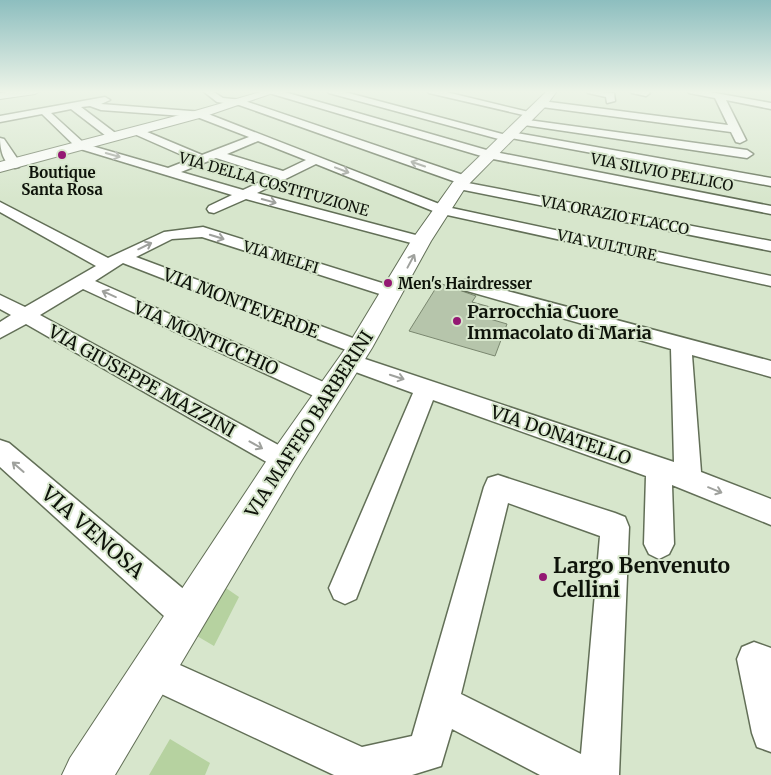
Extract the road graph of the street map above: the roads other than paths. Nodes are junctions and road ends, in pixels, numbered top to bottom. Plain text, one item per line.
1 (61, 127) edge
2 (102, 127) edge
3 (150, 127) edge
4 (231, 127) edge
5 (305, 127) edge
6 (396, 127) edge
7 (517, 127) edge
8 (591, 127) edge
9 (618, 127) edge
10 (715, 127) edge
11 (734, 129) joint
12 (136, 131) junction
13 (114, 136) junction
14 (257, 138) junction
15 (0, 141) edge
16 (81, 146) junction
17 (215, 154) junction
18 (488, 154) junction
19 (747, 154) junction
20 (200, 159) junction
21 (316, 160) junction
22 (15, 164) junction
23 (0, 167) edge
24 (169, 172) junction
25 (283, 175) junction
26 (492, 176) dead end
27 (465, 179) junction
28 (766, 181) edge
29 (771, 192) edge
30 (243, 194) junction
31 (0, 206) edge
32 (214, 209) dead end
33 (443, 210) junction
34 (771, 210) edge
35 (421, 241) junction
36 (771, 246) edge
37 (116, 261) junction
38 (771, 281) edge
39 (82, 282) junction
40 (466, 285) dead end
41 (392, 292) junction
42 (0, 301) edge
43 (26, 316) junction
44 (0, 331) edge
45 (681, 343) junction
46 (355, 355) junction
47 (771, 369) edge
48 (427, 387) junction
49 (329, 394) junction
50 (0, 451) edge
51 (284, 461) junction
52 (659, 469) junction
53 (688, 480) junction
54 (771, 512) edge
55 (660, 544) dead end
56 (345, 588) dead end
57 (187, 614) junction
58 (771, 666) edge
59 (151, 670) junction
60 (440, 703) junction
61 (771, 733) edge
62 (87, 775) edge
63 (581, 775) edge
64 (599, 775) edge

1 - 16 street, VIA DELLA COSTITUZIONE
2 - 13 street
3 - 12 street
4 - 14 street, VIA VULTURE
27 -> 5 street
6 - 18 street, VIA SILVIO PELLICO
7 - 18 street, VIA MAFFEO BARBERINI
8 - 28 street
9 - 19 street
10 - 11 street
11 - 19 street
12 - 13 street
12 - 20 street
13 - 16 street
14 - 17 street
14 - 21 street, VIA VULTURE
15 - 22 street
16 - 22 street
16 -> 24 street, VIA DELLA COSTITUZIONE
17 - 20 street
17 - 25 street
18 - 27 street, VIA MAFFEO BARBERINI
18 - 34 street, VIA SILVIO PELLICO
19 - 28 street
20 - 24 street
21 - 25 street
21 -> 33 street, VIA VULTURE
22 - 23 street
24 - 30 street, VIA DELLA COSTITUZIONE
25 - 30 street
26 - 27 street
27 - 33 street, VIA MAFFEO BARBERINI
27 - 36 street, VIA ORAZIO FLACCO
28 - 29 street
30 - 32 street
30 -> 35 street, VIA DELLA COSTITUZIONE
31 - 37 street, VIA MONTEVERDE
33 - 35 street, VIA MAFFEO BARBERINI
33 - 38 street, VIA VULTURE
41 -> 35 street, VIA MAFFEO BARBERINI
37 - 39 street
37 -> 41 street, VIA MELFI
37 - 46 street, VIA MONTEVERDE
39 - 43 street
49 -> 39 street, VIA MONTICCHIO
40 - 45 street
41 - 46 street, VIA MAFFEO BARBERINI
42 - 43 street, VIA GIUSEPPE MAZZINI
43 - 44 street
43 -> 51 street, VIA GIUSEPPE MAZZINI
45 - 47 street
45 - 53 street
46 -> 48 street, VIA DONATELLO
46 - 49 street, VIA MAFFEO BARBERINI
48 - 52 street, VIA DONATELLO
48 - 56 street
49 - 51 street, VIA MAFFEO BARBERINI
57 -> 50 street, VIA VENOSA
51 - 57 street, VIA MAFFEO BARBERINI
52 - 53 street, VIA DONATELLO
52 - 55 street
53 -> 54 street, VIA DONATELLO
57 - 59 street, VIA MAFFEO BARBERINI
58 - 61 street
59 - 60 street
59 - 62 street, VIA MAFFEO BARBERINI
60 - 63 street
60 - 64 street

